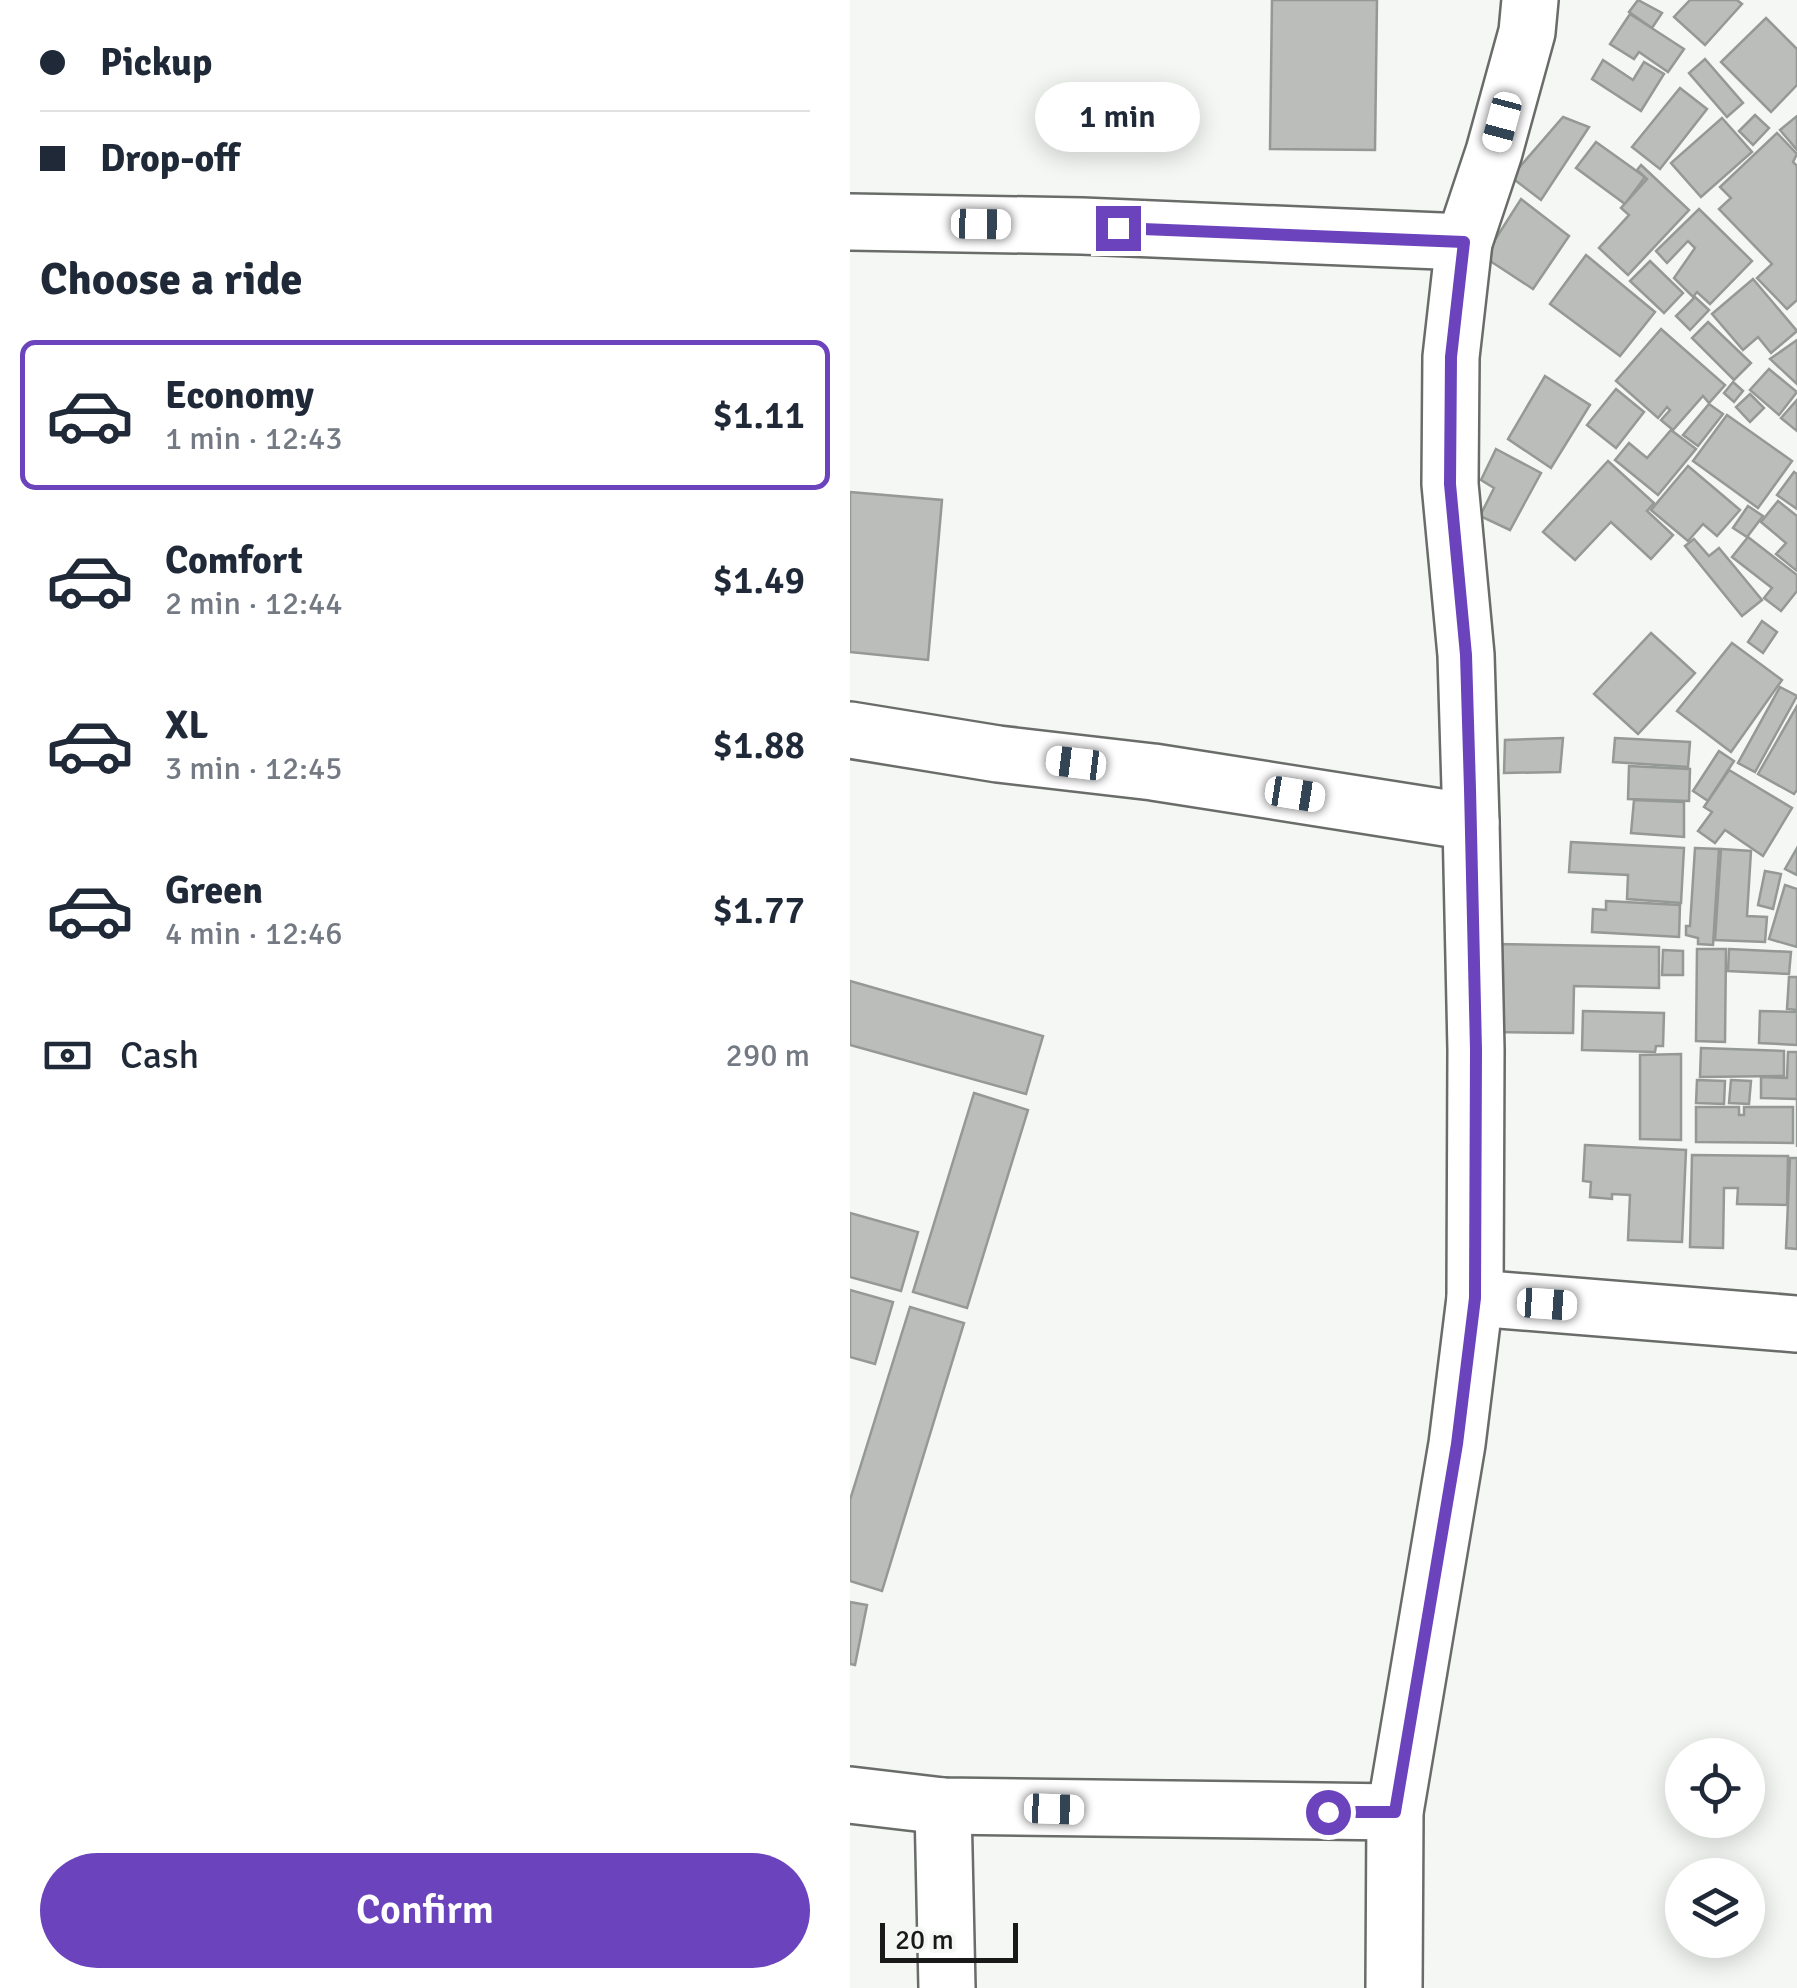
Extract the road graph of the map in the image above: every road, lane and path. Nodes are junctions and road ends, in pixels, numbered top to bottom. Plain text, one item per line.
1 (1530, 0) edge
2 (850, 222) edge
3 (1464, 242) junction
4 (850, 730) edge
5 (1471, 822) junction
6 (1475, 1298) junction
7 (1797, 1324) edge
8 (850, 1795) edge
9 (942, 1806) junction
10 (1395, 1812) junction
11 (947, 1988) edge
12 (1394, 1988) edge

1 - 3 street
2 - 3 street
3 - 5 street
4 - 5 street
5 - 6 street
6 - 7 street
6 - 10 street
8 - 9 street
9 - 10 street
9 - 11 street
10 - 12 street

